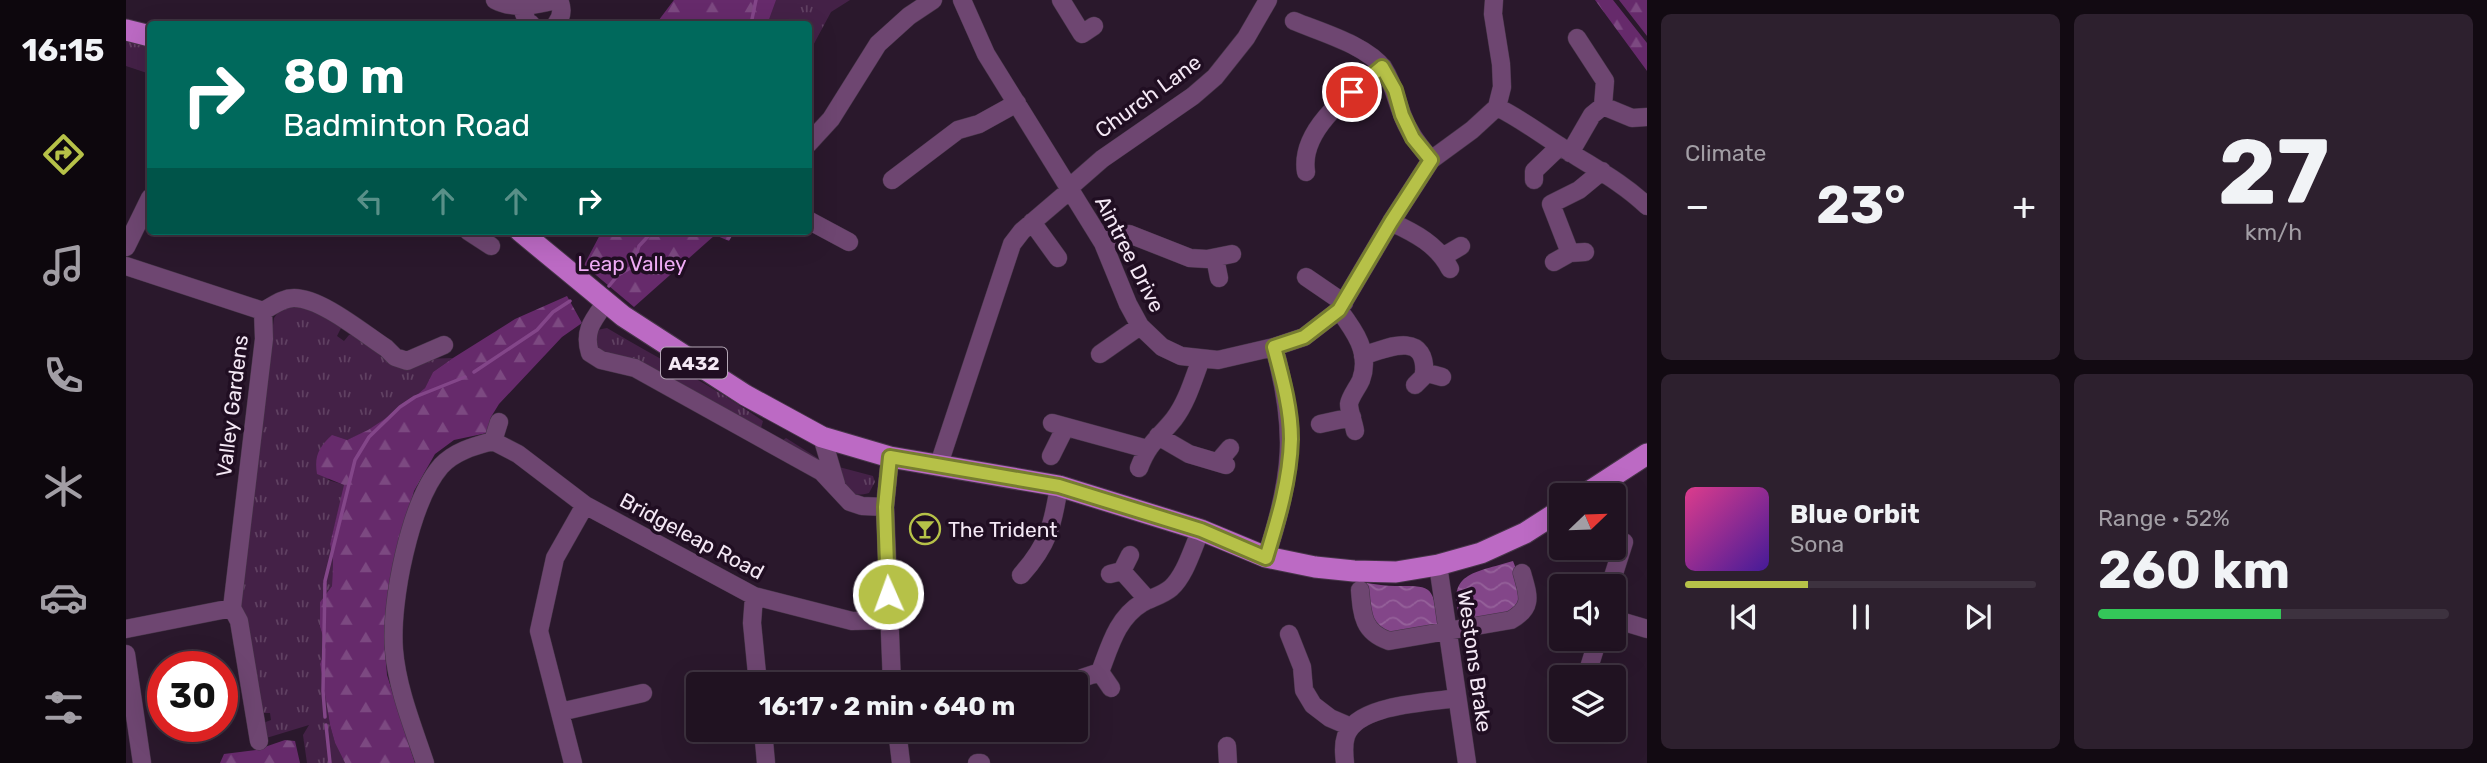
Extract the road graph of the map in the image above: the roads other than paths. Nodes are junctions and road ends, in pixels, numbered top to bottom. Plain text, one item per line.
1 (495, 0) edge
2 (557, 0) edge
3 (933, 0) edge
4 (962, 0) edge
5 (1061, 0) edge
6 (1268, 0) edge
7 (1494, 0) edge
8 (522, 6) junction
9 (527, 21) edge
10 (558, 21) edge
11 (1294, 21) dead end
12 (1094, 26) dead end
13 (126, 30) edge
14 (147, 35) edge
15 (1584, 41) dead end
16 (1382, 67) junction
17 (1017, 103) junction
18 (1603, 106) junction
19 (1497, 107) junction
20 (1647, 117) edge
21 (812, 139) edge
22 (1565, 150) junction
23 (1431, 160) junction
24 (1306, 172) dead end
25 (1602, 172) junction
26 (892, 180) dead end
27 (1066, 192) junction
28 (1542, 193) junction
29 (147, 201) edge
30 (1647, 206) edge
31 (133, 217) edge
32 (812, 222) edge
33 (1032, 222) junction
34 (1391, 222) junction
35 (841, 233) dead end
36 (474, 235) edge
37 (525, 235) edge
38 (1103, 243) junction
39 (491, 246) dead end
40 (1461, 246) dead end
41 (126, 247) edge
42 (1570, 256) dead end
43 (1058, 258) dead end
44 (126, 266) edge
45 (1306, 277) dead end
46 (1219, 278) dead end
47 (606, 303) junction
48 (1342, 306) junction
49 (263, 311) junction
50 (1140, 326) junction
51 (444, 345) dead end
52 (1102, 347) dead end
53 (1274, 347) junction
54 (1363, 356) junction
55 (1201, 359) junction
56 (1427, 378) dead end
57 (499, 422) dead end
58 (1320, 424) dead end
59 (822, 437) junction
60 (494, 441) junction
61 (1153, 442) junction
62 (1647, 454) edge
63 (1051, 456) dead end
64 (890, 457) junction
65 (1224, 459) dead end
66 (939, 464) junction
67 (1139, 468) dead end
68 (1602, 483) edge
69 (1059, 486) junction
70 (837, 487) junction
71 (585, 505) junction
72 (885, 507) junction
73 (1549, 517) edge
74 (1201, 530) junction
75 (1266, 558) junction
76 (1438, 565) junction
77 (1121, 567) dead end
78 (1029, 573) dead end
79 (1522, 573) dead end
80 (1360, 590) dead end
81 (754, 596) junction
82 (1148, 600) junction
83 (232, 608) junction
84 (888, 620) junction
85 (1626, 623) edge
86 (126, 629) edge
87 (1647, 629) edge
88 (1447, 630) junction
89 (1289, 634) dead end
90 (126, 654) edge
91 (757, 672) edge
92 (891, 672) edge
93 (1100, 672) junction
94 (1088, 676) edge
95 (1111, 688) dead end
96 (643, 693) dead end
97 (1456, 698) junction
98 (130, 708) edge
99 (560, 712) junction
100 (1351, 727) junction
101 (259, 741) dead end
102 (764, 742) edge
103 (898, 742) edge
104 (142, 763) edge
105 (425, 763) edge
106 (573, 763) edge
107 (766, 763) edge
108 (901, 763) edge
109 (1345, 763) edge
110 (1466, 763) edge

1 - 8 street
2 - 8 street
2 - 10 street
3 - 21 street
4 - 17 street, Aintree Drive
5 - 12 street
6 - 27 street, Church Lane
7 - 19 street
8 - 9 street
11 - 16 street
13 - 14 main road
15 - 18 street
16 - 23 street
16 - 24 street
17 - 26 street
17 - 27 street, Aintree Drive
18 - 20 street
18 - 22 street
19 - 22 street
19 - 23 street
22 - 25 street
22 - 28 street
23 - 34 street
25 - 28 street
25 - 30 street
27 - 33 street, Church Lane
27 - 38 street, Aintree Drive
28 - 42 street
29 - 31 street
31 - 41 street
32 - 35 street
33 - 43 street
33 - 66 street, Church Lane
34 - 40 street
34 - 48 street
36 - 39 street
37 - 47 main road, A432
38 - 46 street
38 - 50 street, Aintree Drive
44 - 49 street, Valley Gardens
45 - 48 street
47 - 59 main road, A432
47 - 70 street
48 - 53 street, Aintree Drive
48 - 54 street
49 - 51 street
49 - 83 street, Valley Gardens
50 - 52 street
50 - 55 street, Aintree Drive
53 - 55 street, Aintree Drive
53 - 75 street
54 - 56 street
54 - 58 street
55 - 61 street
57 - 60 street
59 - 64 main road, A432
59 - 70 street
60 - 71 street, Bridgeleap Road
60 - 105 street
61 - 63 street
61 - 65 street
61 - 67 street
62 - 68 main road
64 - 66 main road, A432
64 - 72 street
66 - 69 main road, A432
69 - 74 main road, A432
69 - 78 street
70 - 72 street
71 - 81 street, Bridgeleap Road
71 - 99 street
72 - 84 street
73 - 76 main road, A432
74 - 75 main road, A432
74 - 82 street
75 - 76 main road, A432
76 - 88 street, Westons Brake
77 - 82 street
79 - 88 street
80 - 88 street
81 - 84 street, Bridgeleap Road
81 - 91 street
82 - 93 street
83 - 86 street
83 - 101 street, Valley Gardens
84 - 92 street
85 - 87 street
88 - 97 street, Westons Brake
89 - 100 street
90 - 98 street
93 - 94 street
93 - 95 street
96 - 99 street
97 - 100 street
97 - 110 street, Westons Brake
98 - 104 street
99 - 106 street
100 - 109 street
102 - 107 street
103 - 108 street

